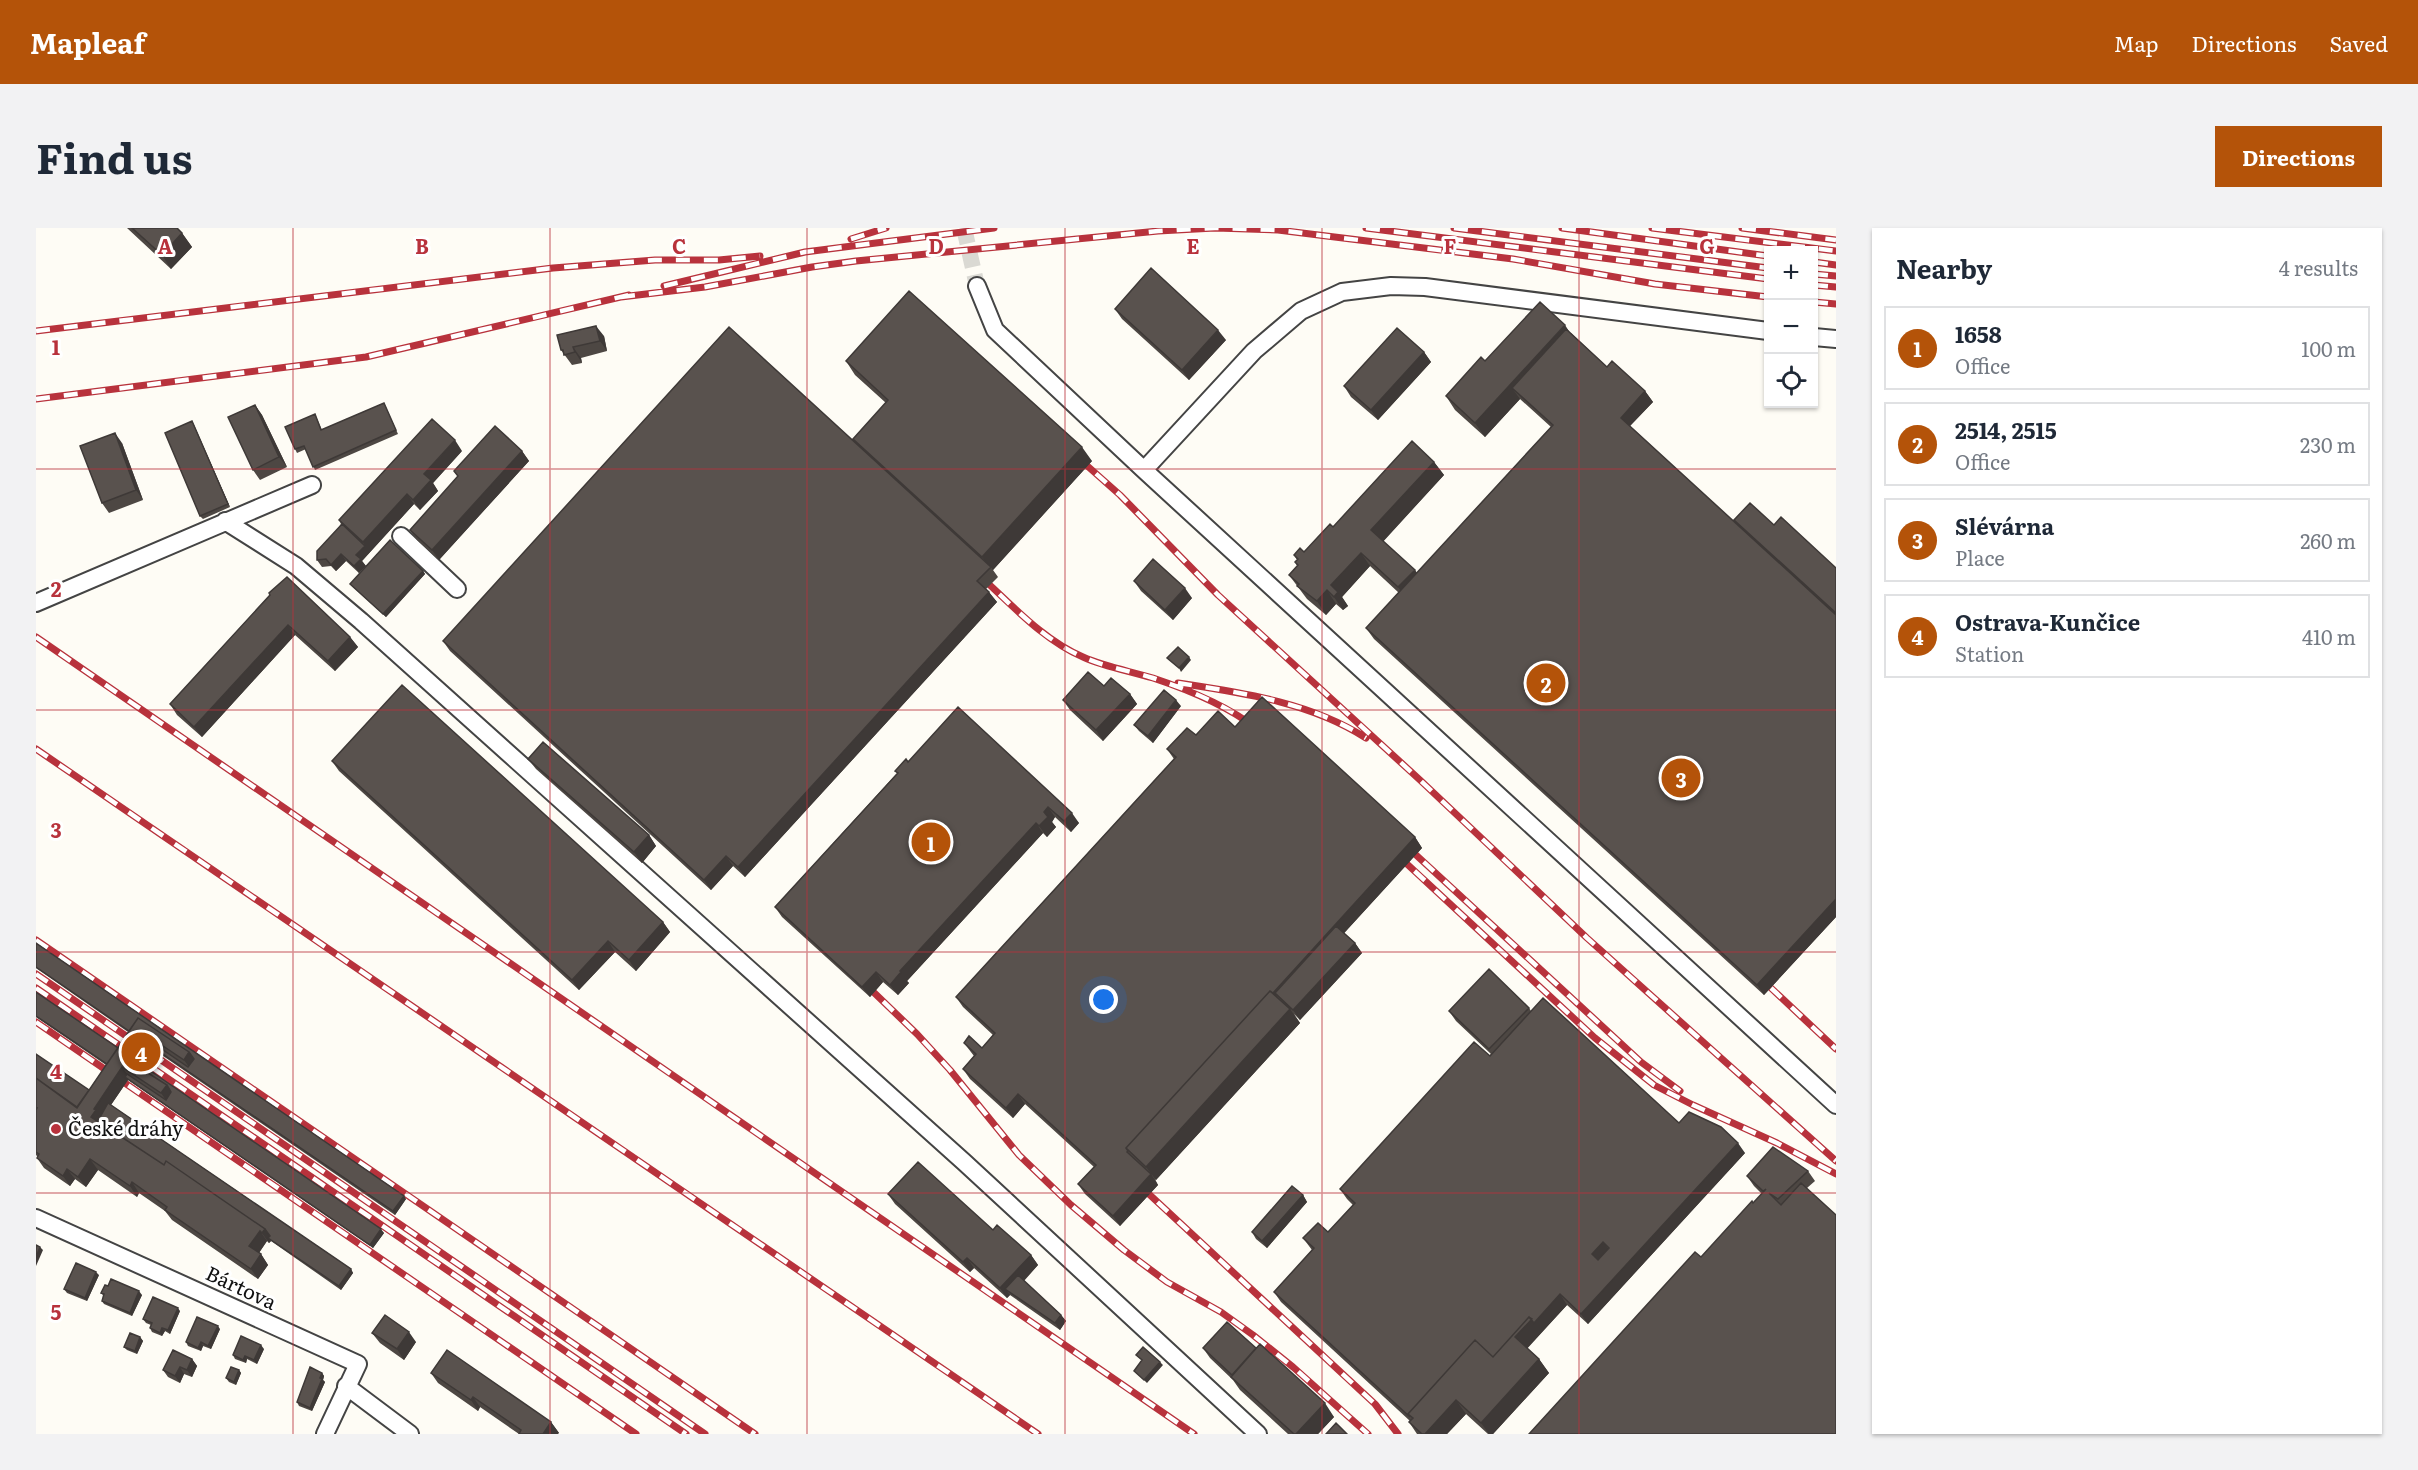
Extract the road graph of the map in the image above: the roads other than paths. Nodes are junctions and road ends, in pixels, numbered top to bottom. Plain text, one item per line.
1 (977, 286) tunnel mouth
2 (1764, 330) edge
3 (1818, 337) edge
4 (1836, 339) edge
5 (1144, 470) junction
6 (312, 485) dead end
7 (225, 521) junction
8 (401, 536) dead end
9 (457, 589) dead end
10 (36, 603) edge
11 (1836, 1105) edge
12 (36, 1218) edge
13 (346, 1386) junction
14 (325, 1434) edge
15 (410, 1434) edge
16 (1258, 1434) edge

1 - 5 street
2 - 5 street
3 - 4 street
5 - 11 street
6 - 7 street
7 - 10 street
7 - 16 street
8 - 9 street
12 - 13 street, Bártova
13 - 14 street, Bártova
13 - 15 street

